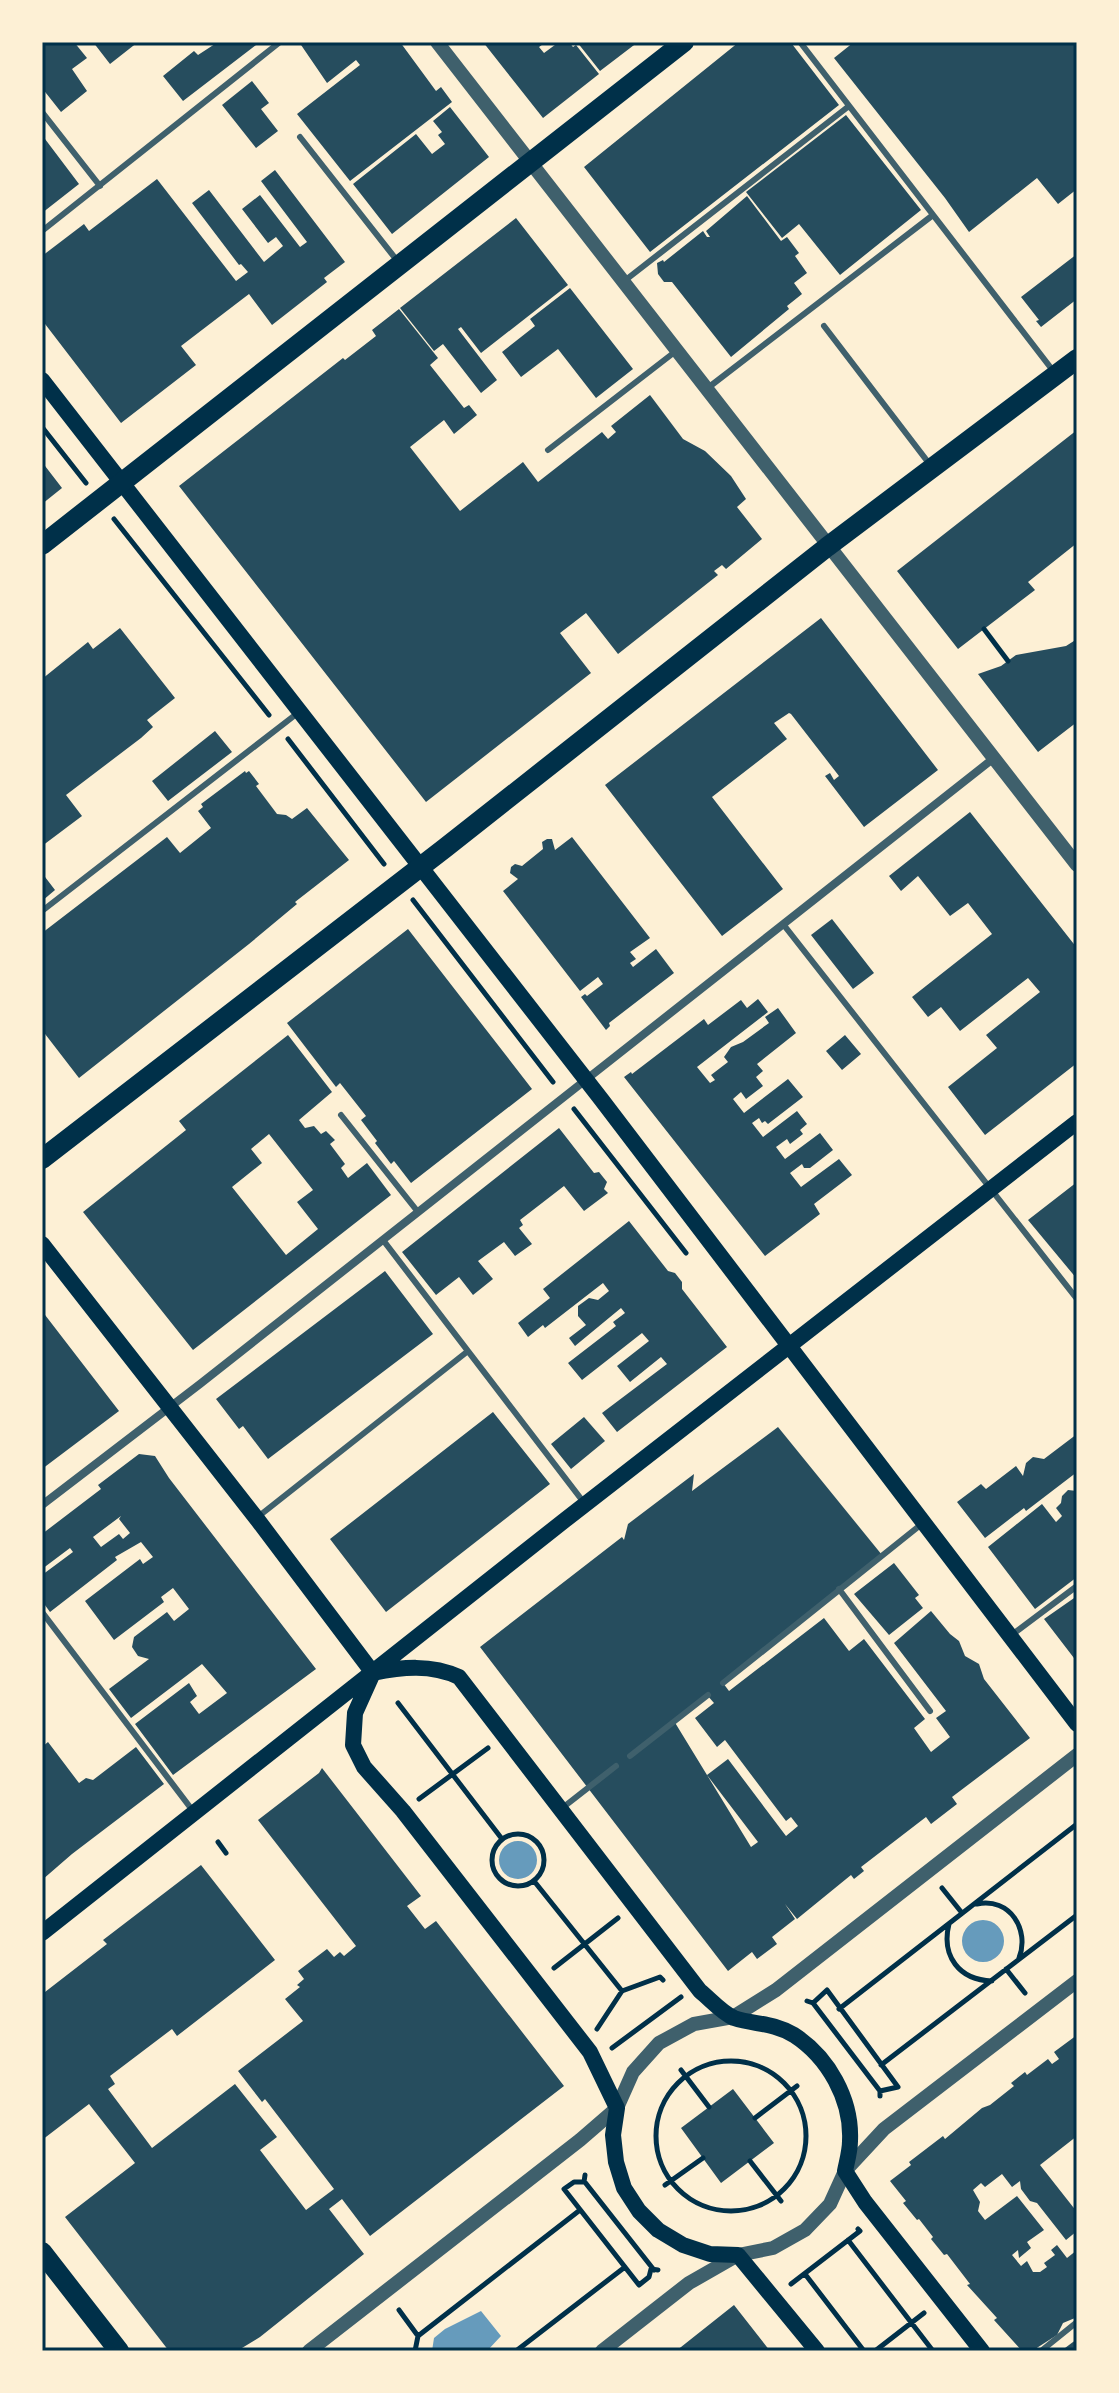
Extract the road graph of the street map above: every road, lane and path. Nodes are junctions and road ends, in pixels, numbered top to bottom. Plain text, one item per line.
1 (280, 42) edge
2 (437, 42) edge
3 (684, 42) edge
4 (800, 42) edge
5 (849, 106) junction
6 (42, 112) edge
7 (300, 137) dead end
8 (531, 162) junction
9 (100, 186) junction
10 (933, 215) junction
11 (42, 231) edge
12 (400, 264) junction
13 (623, 282) junction
14 (824, 326) dead end
15 (676, 351) junction
16 (1077, 359) edge
17 (1056, 375) junction
18 (42, 380) edge
19 (706, 390) junction
20 (548, 450) dead end
21 (933, 469) junction
22 (121, 482) junction
23 (42, 545) edge
24 (827, 547) junction
25 (984, 629) dead end
26 (1008, 661) dead end
27 (300, 711) junction
28 (994, 758) junction
29 (421, 865) junction
30 (1077, 865) edge
31 (42, 911) edge
32 (783, 924) junction
33 (586, 1079) junction
34 (341, 1115) dead end
35 (1077, 1122) edge
36 (42, 1159) edge
37 (991, 1188) junction
38 (418, 1212) junction
39 (383, 1240) junction
40 (42, 1244) edge
41 (1077, 1299) edge
42 (789, 1345) junction
43 (468, 1351) junction
44 (170, 1408) junction
45 (42, 1505) edge
46 (586, 1505) junction
47 (257, 1519) junction
48 (924, 1522) junction
49 (1077, 1586) edge
50 (839, 1589) junction
51 (42, 1612) edge
52 (1010, 1636) junction
53 (373, 1673) junction
54 (723, 1683) dead end
55 (708, 1695) dead end
56 (398, 1703) dead end
57 (930, 1711) dead end
58 (1077, 1724) edge
59 (505, 1735) junction
60 (1077, 1755) edge
61 (630, 1756) dead end
62 (616, 1766) dead end
63 (452, 1775) junction
64 (561, 1809) junction
65 (403, 1811) junction
66 (195, 1813) junction
67 (1077, 1824) edge
68 (502, 1839) junction
69 (218, 1842) dead end
70 (226, 1853) dead end
71 (534, 1881) junction
72 (942, 1888) dead end
73 (635, 1905) junction
74 (972, 1906) junction
75 (962, 1913) junction
76 (1077, 1915) edge
77 (949, 1923) junction
78 (42, 1933) edge
79 (585, 1944) junction
80 (1018, 1961) junction
81 (1006, 1969) junction
82 (651, 1980) dead end
83 (535, 1981) junction
84 (992, 1981) junction
85 (1077, 1981) edge
86 (622, 1991) junction
87 (1025, 1993) dead end
88 (839, 2009) junction
89 (733, 2017) junction
90 (602, 2021) dead end
91 (881, 2065) junction
92 (681, 2070) dead end
93 (686, 2077) junction
94 (797, 2086) dead end
95 (790, 2090) junction
96 (709, 2107) dead end
97 (617, 2108) junction
98 (755, 2118) dead end
99 (703, 2158) dead end
100 (750, 2161) dead end
101 (845, 2171) junction
102 (668, 2183) junction
103 (778, 2198) junction
104 (580, 2210) junction
105 (855, 2225) dead end
106 (848, 2240) junction
107 (42, 2252) edge
108 (738, 2255) junction
109 (625, 2267) junction
110 (651, 2269) junction
111 (658, 2270) dead end
112 (782, 2272) dead end
113 (805, 2274) junction
114 (399, 2310) dead end
115 (928, 2310) dead end
116 (1077, 2322) edge
117 (911, 2323) junction
118 (418, 2336) junction
119 (119, 2351) edge
120 (309, 2351) edge
121 (415, 2351) edge
122 (516, 2351) edge
123 (602, 2351) edge
124 (817, 2351) edge
125 (864, 2351) edge
126 (875, 2351) edge
127 (933, 2351) edge
128 (982, 2351) edge
129 (1041, 2351) edge

1 - 9 lane
2 - 8 street
3 - 8 main road
4 - 5 lane
5 - 10 lane
5 - 13 lane
6 - 9 lane
7 - 12 lane
8 - 12 main road
8 - 13 street
9 - 11 lane
10 - 17 lane
10 - 19 lane
12 - 22 main road
13 - 15 street
14 - 21 lane
15 - 19 street
15 - 20 lane
16 - 17 main road
17 - 21 main road
18 - 22 main road
19 - 24 street
21 - 24 main road
22 - 23 main road
22 - 27 main road
24 - 28 street
24 - 29 main road
25 - 26 path
27 - 29 main road
27 - 31 lane
28 - 30 street
28 - 32 street
29 - 33 main road
29 - 36 main road
32 - 33 street
32 - 37 lane
33 - 38 street
33 - 42 main road
34 - 38 lane
35 - 37 main road
37 - 41 lane
37 - 42 main road
38 - 39 street
39 - 43 lane
39 - 44 street
40 - 44 main road
42 - 46 main road
42 - 48 main road
43 - 46 lane
43 - 47 lane
44 - 45 street
44 - 47 main road
46 - 53 main road
47 - 53 main road
48 - 50 lane
48 - 52 main road
49 - 52 lane
50 - 54 lane
50 - 57 lane
51 - 66 lane
52 - 58 main road
53 - 59 main road
53 - 65 main road
53 - 66 main road
55 - 61 lane
56 - 63 path
59 - 63 path
59 - 64 main road
60 - 89 street
62 - 64 lane
63 - 65 path
63 - 68 path
64 - 73 main road
65 - 83 main road
66 - 78 main road
67 - 74 path
68 - 71 path
68 - 71 path
69 - 70 path
71 - 79 path
72 - 75 path
73 - 79 path
73 - 89 main road
74 - 75 path
74 - 80 path
75 - 77 path
76 - 80 path
77 - 84 path
77 - 88 path
79 - 83 path
79 - 86 path
80 - 81 path
81 - 84 path
81 - 87 path
82 - 86 path
83 - 97 main road
84 - 91 path
85 - 101 street
86 - 90 path
88 - 91 path
88 - 91 path
89 - 97 street
89 - 101 main road
92 - 93 path
93 - 95 path
93 - 96 path
93 - 102 path
94 - 95 path
95 - 98 path
95 - 103 path
97 - 108 main road
97 - 120 street
99 - 102 path
100 - 103 path
101 - 108 street
101 - 128 main road
102 - 103 path
104 - 109 path
104 - 110 path
104 - 118 path
105 - 106 path
106 - 113 path
106 - 117 path
107 - 119 main road
108 - 123 street
108 - 124 main road
109 - 110 path
109 - 122 path
110 - 111 path
112 - 113 path
113 - 125 path
114 - 118 path
115 - 117 path
116 - 129 lane
117 - 126 path
117 - 127 path
118 - 121 path

